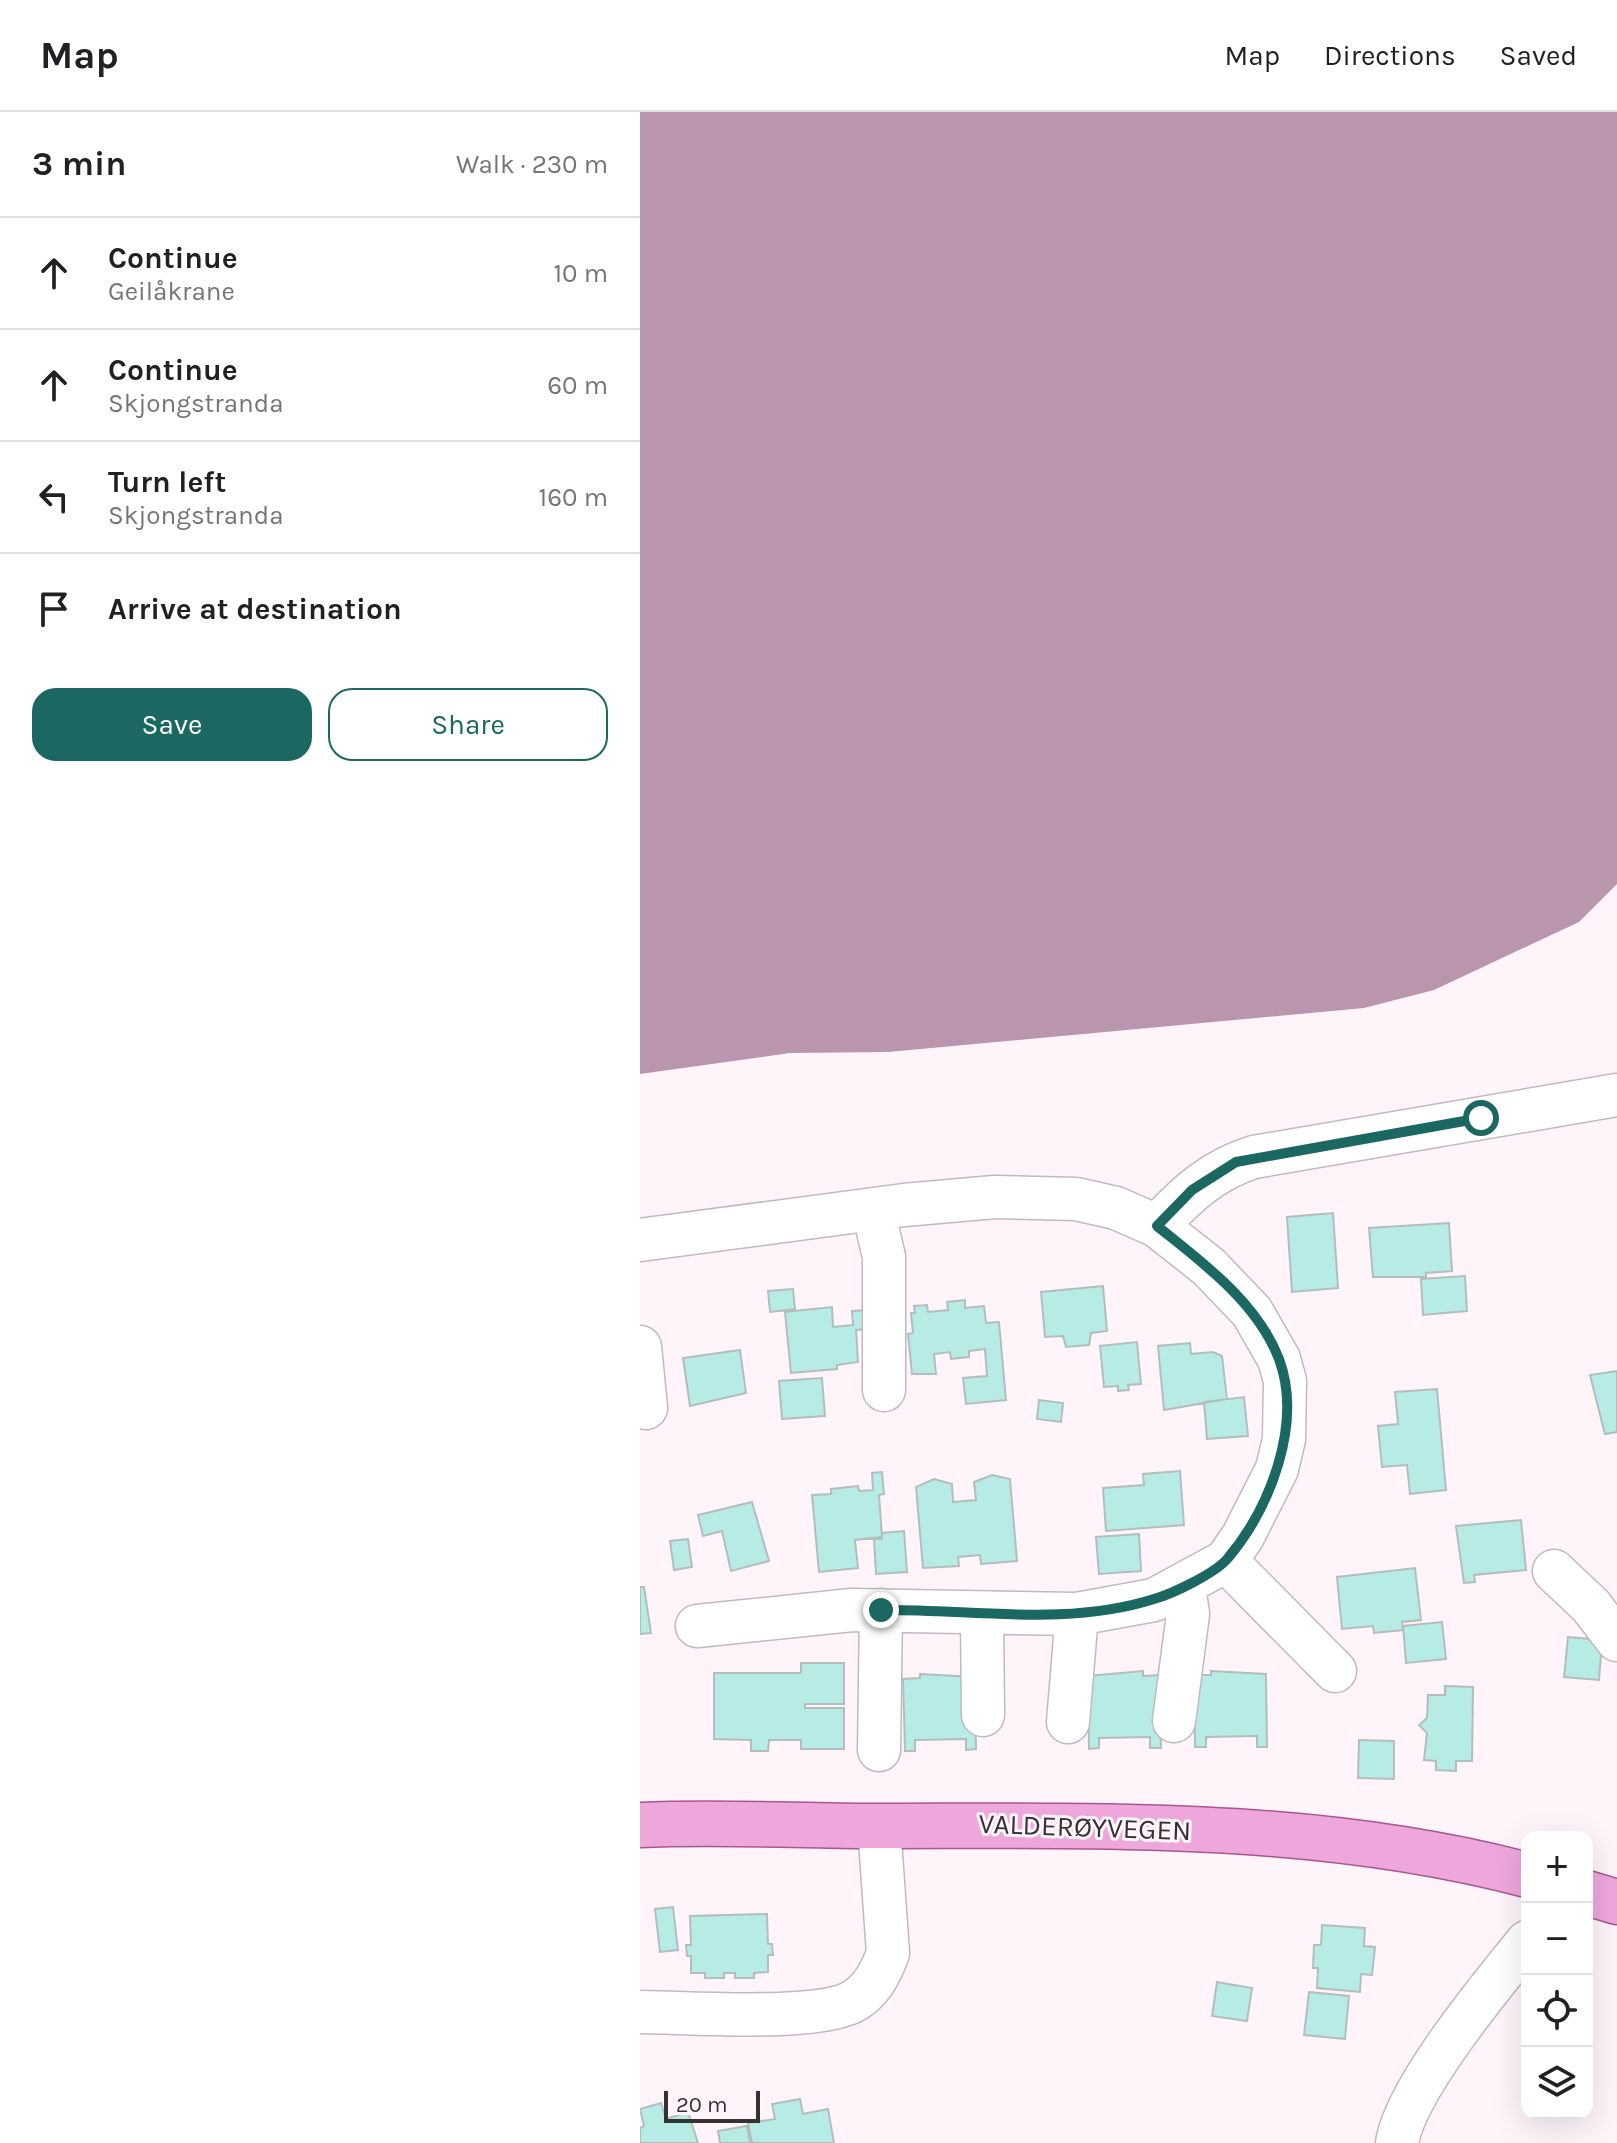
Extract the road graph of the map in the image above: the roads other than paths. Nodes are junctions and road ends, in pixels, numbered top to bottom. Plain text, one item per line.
1 (1617, 1095) edge
2 (873, 1209) junction
3 (1157, 1226) junction
4 (640, 1240) edge
5 (640, 1347) edge
6 (884, 1390) dead end
7 (646, 1408) dead end
8 (1226, 1561) junction
9 (1554, 1571) dead end
10 (1184, 1586) junction
11 (881, 1610) junction
12 (982, 1613) junction
13 (1077, 1614) junction
14 (697, 1626) dead end
15 (1617, 1640) edge
16 (1335, 1671) dead end
17 (983, 1715) dead end
18 (1174, 1721) dead end
19 (1068, 1722) dead end
20 (879, 1750) dead end
21 (640, 1825) edge
22 (879, 1826) junction
23 (1521, 1874) edge
24 (1593, 1895) edge
25 (1617, 1902) edge
26 (1521, 1950) edge
27 (640, 2012) edge
28 (1397, 2143) edge

1 - 3 street
2 - 3 street
2 - 4 street
2 - 6 street
3 - 8 street
5 - 7 street
8 - 10 street
8 - 16 street
9 - 15 street
10 - 13 street
10 - 18 street
11 - 12 street
11 - 14 street
11 - 20 street
12 - 13 street
12 - 17 street
13 - 19 street
21 - 22 main road, VALDERØYVEGEN
22 - 23 main road, VALDERØYVEGEN
22 - 27 street
24 - 25 main road
26 - 28 street

